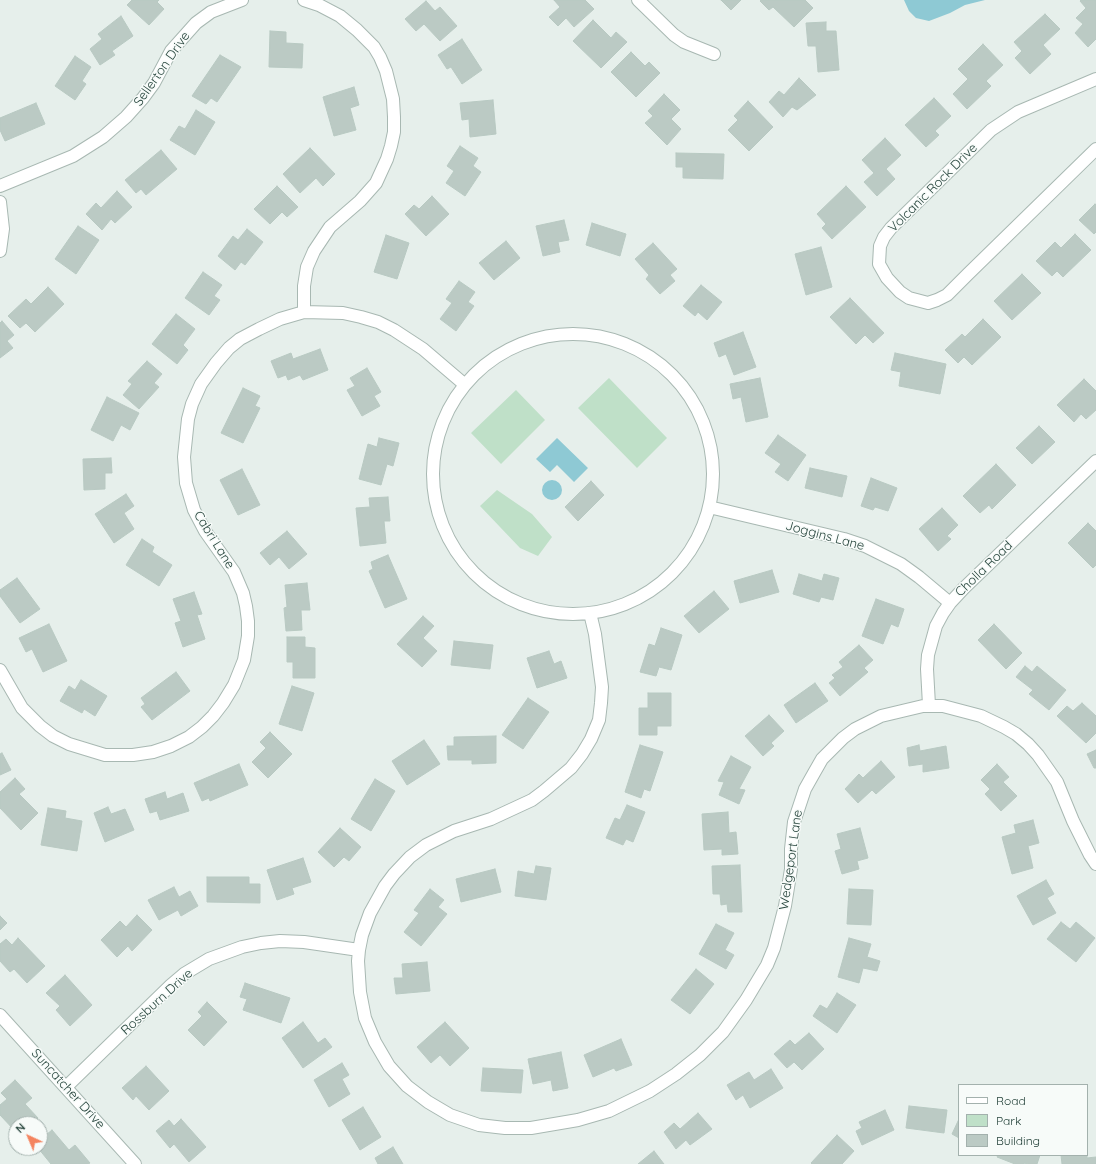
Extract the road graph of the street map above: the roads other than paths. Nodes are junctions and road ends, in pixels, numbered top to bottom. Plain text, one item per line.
1 (242, 0) edge
2 (304, 0) edge
3 (638, 0) edge
4 (714, 54) dead end
5 (1096, 79) edge
6 (1096, 149) edge
7 (0, 186) edge
8 (0, 202) edge
9 (0, 252) edge
10 (304, 312) junction
11 (464, 384) junction
12 (1094, 468) edge
13 (709, 507) junction
14 (950, 603) junction
15 (590, 613) junction
16 (0, 670) edge
17 (929, 705) junction
18 (1096, 864) edge
19 (359, 950) junction
20 (0, 1015) edge
21 (66, 1087) junction
22 (135, 1164) edge

1 - 7 street, Sellerton Drive
2 - 10 street
3 - 4 street
5 - 6 street, Volcanic Rock Drive
8 - 9 street
10 - 11 street, Cabri Lane
10 - 16 street, Cabri Lane
11 - 13 street
11 - 15 street
12 - 14 street, Cholla Road
13 - 14 street, Joggins Lane
13 - 15 street
14 - 17 street, Cholla Road
15 - 19 street, Wedgeport Lane
17 - 18 street, Wedgeport Lane
17 - 19 street, Wedgeport Lane
19 - 21 street, Rossburn Drive
20 - 21 street, Suncatcher Drive
21 - 22 street, Suncatcher Drive

